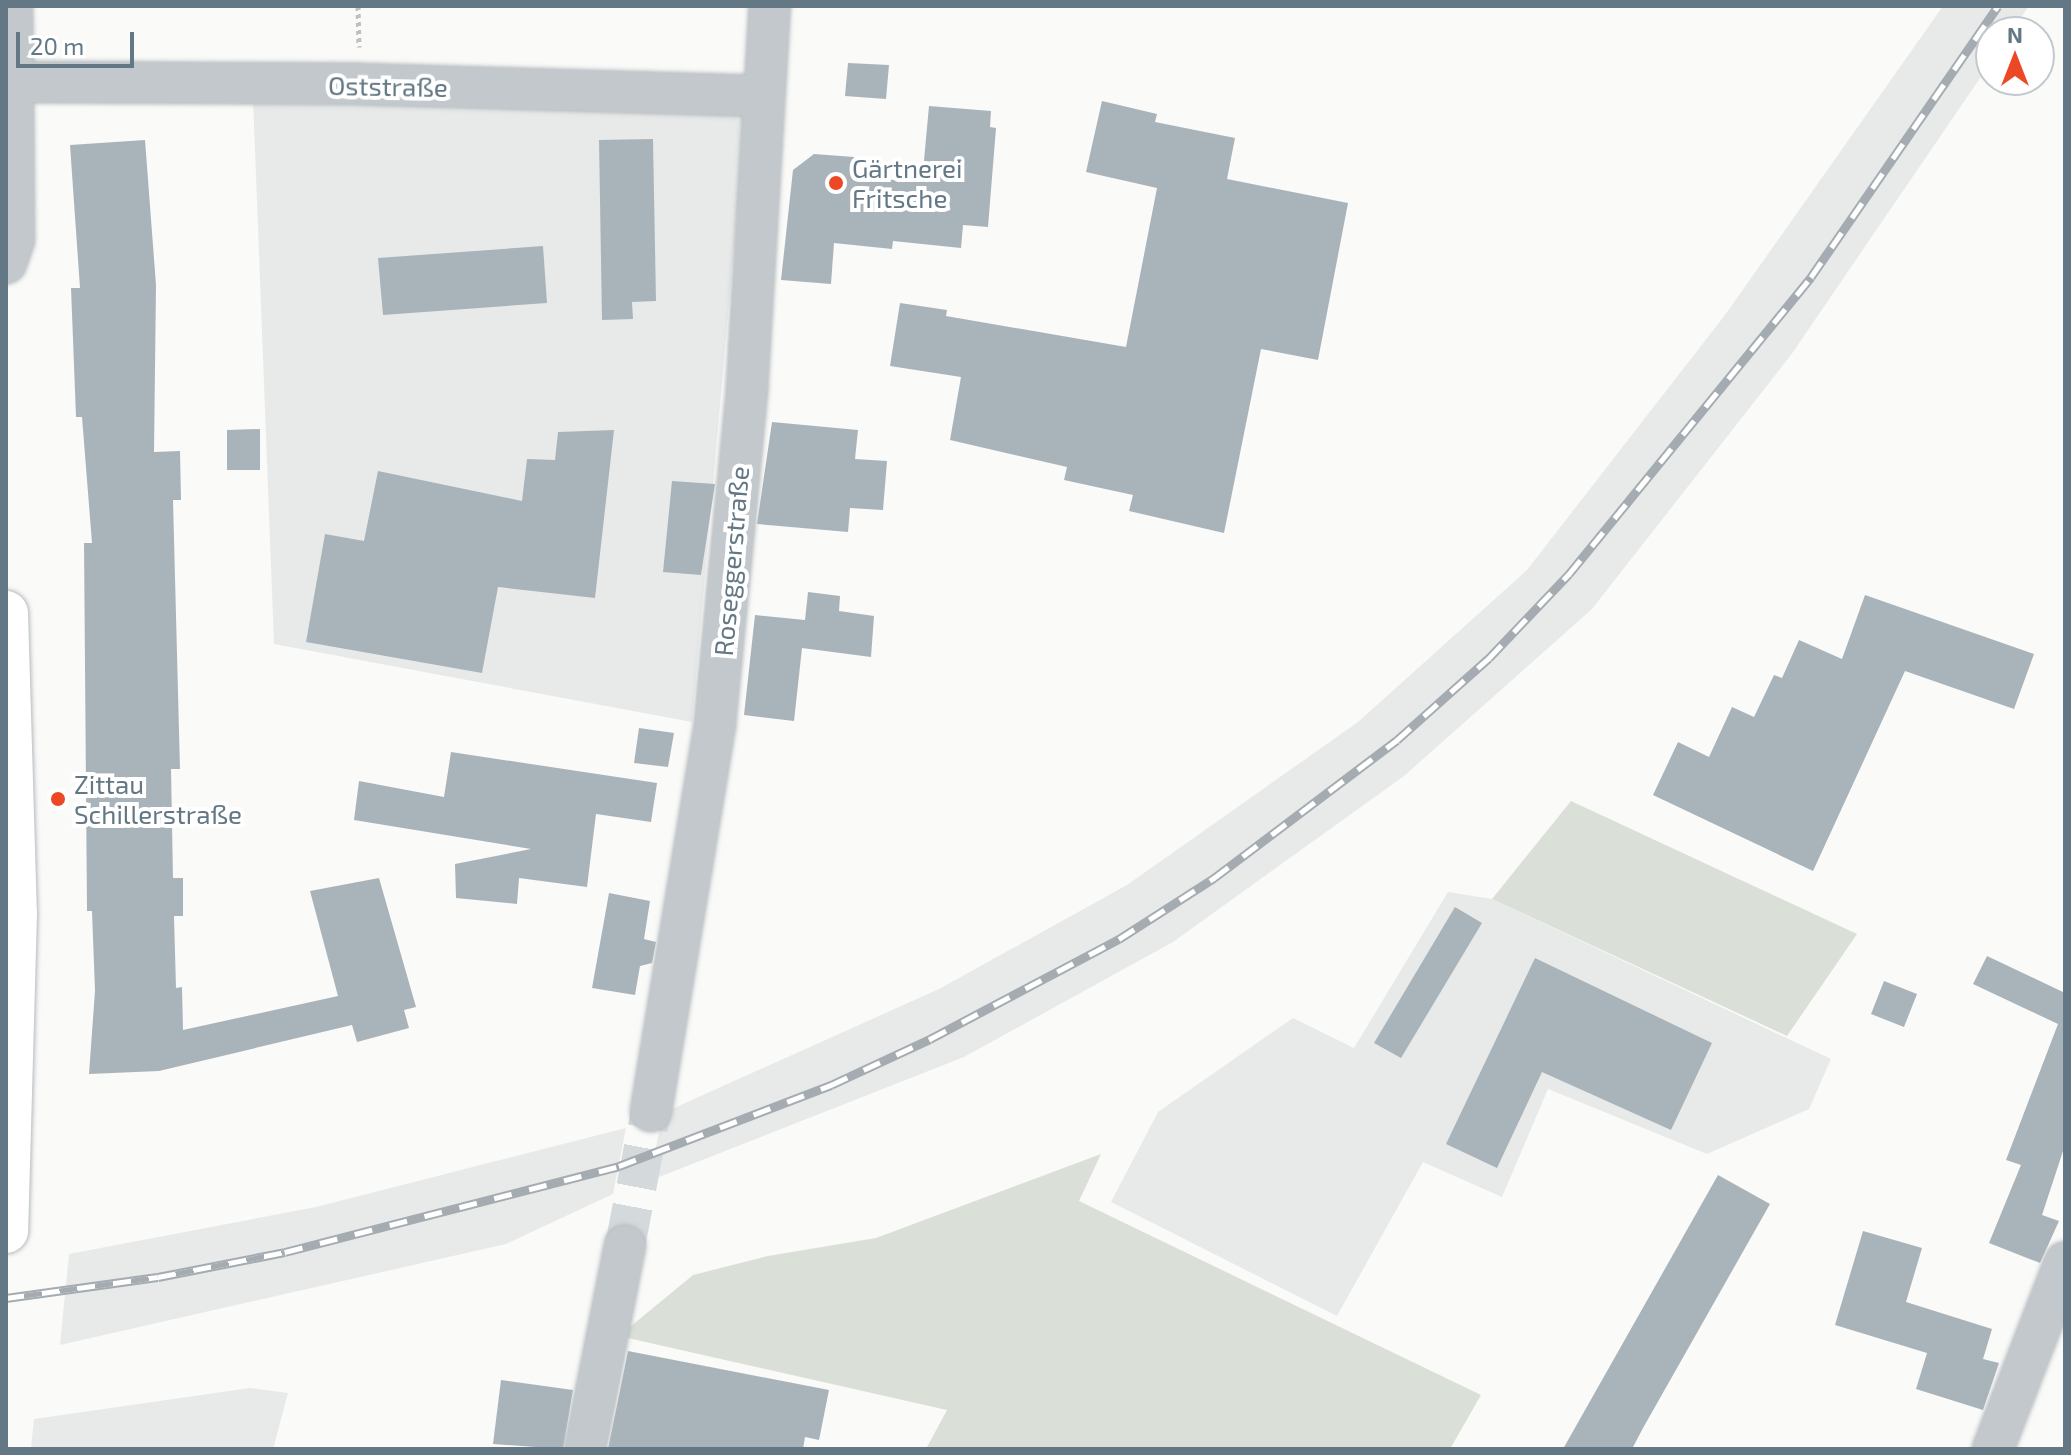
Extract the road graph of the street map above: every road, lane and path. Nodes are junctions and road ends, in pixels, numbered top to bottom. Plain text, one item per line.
1 (12, 6) edge
2 (358, 6) edge
3 (770, 6) edge
4 (358, 14) dead end
5 (10, 86) edge
6 (763, 96) junction
7 (6, 263) edge
8 (6, 613) edge
9 (651, 1111) tunnel mouth
10 (6, 1231) edge
11 (625, 1246) tunnel mouth
12 (2065, 1262) edge
13 (585, 1449) edge
14 (1993, 1449) edge

1 - 5 street
2 - 4 path
3 - 6 street, Roseggerstraße
5 - 6 street, Oststraße
5 - 7 street
6 - 9 street, Roseggerstraße
8 - 10 main road
11 - 13 street
12 - 14 street

